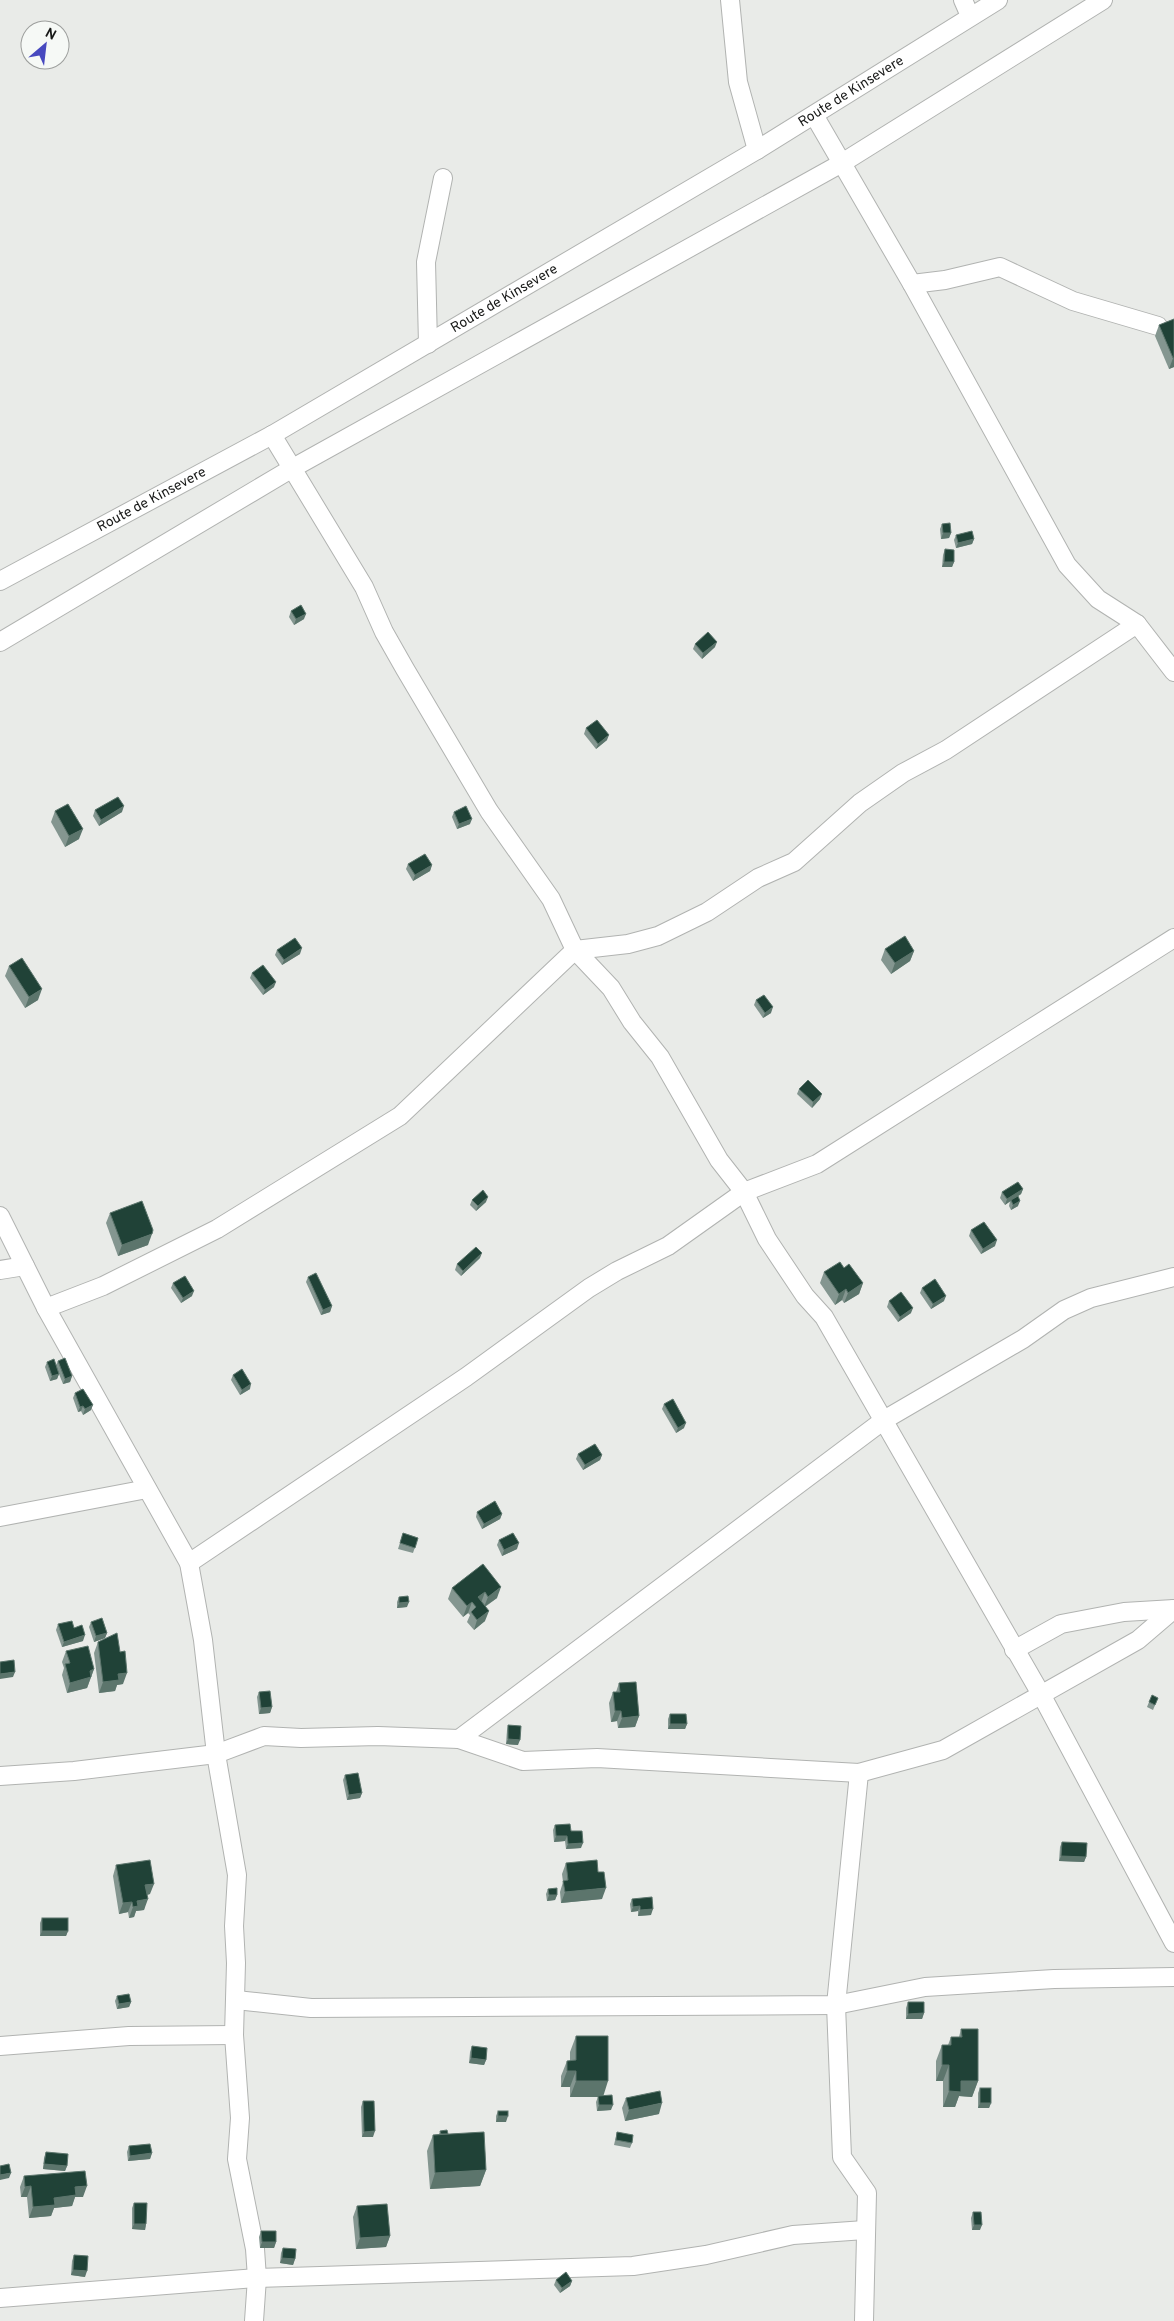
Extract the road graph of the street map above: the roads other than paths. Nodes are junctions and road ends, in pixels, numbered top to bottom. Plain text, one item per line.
1 (730, 0) edge
2 (998, 0) edge
3 (1103, 0) edge
4 (967, 8) edge
5 (814, 115) junction
6 (757, 150) junction
7 (842, 163) junction
8 (443, 178) dead end
9 (912, 284) junction
10 (1158, 326) edge
11 (428, 344) junction
12 (272, 435) junction
13 (291, 469) junction
14 (0, 581) edge
15 (1137, 624) junction
16 (0, 642) edge
17 (1174, 672) edge
18 (1174, 938) edge
19 (575, 950) junction
20 (744, 1192) junction
21 (0, 1216) edge
22 (25, 1266) junction
23 (0, 1270) edge
24 (1174, 1277) edge
25 (46, 1308) junction
26 (884, 1420) junction
27 (147, 1488) junction
28 (0, 1517) edge
29 (189, 1563) junction
30 (1174, 1609) edge
31 (1014, 1650) junction
32 (1042, 1696) junction
33 (459, 1739) junction
34 (216, 1754) junction
35 (859, 1773) junction
36 (0, 1776) edge
37 (1172, 1936) edge
38 (1174, 1977) edge
39 (236, 2000) junction
40 (836, 2005) junction
41 (234, 2036) junction
42 (0, 2046) edge
43 (865, 2230) junction
44 (257, 2278) junction
45 (0, 2298) edge
46 (254, 2321) edge
47 (864, 2321) edge

1 - 6 street
2 - 4 street, Route de Kinsevere
3 - 7 street
4 - 5 street, Route de Kinsevere
5 - 6 street, Route de Kinsevere
5 - 7 street
6 - 11 street, Route de Kinsevere
7 - 9 street
7 - 13 street
8 - 11 street
9 - 10 street
9 - 15 street
11 - 12 street, Route de Kinsevere
12 - 13 street
12 - 14 street, Route de Kinsevere
13 - 16 street
13 - 19 street
15 - 17 street
15 - 19 street
18 - 20 street
19 - 20 street
19 - 25 street
20 - 26 street
20 - 29 street
21 - 22 street
22 - 23 street
22 - 25 street
24 - 26 street
25 - 27 street
26 - 31 street
26 - 33 street
27 - 28 street
27 - 29 street
29 - 34 street
30 - 31 street
30 - 32 street
31 - 32 street
32 - 35 street
32 - 37 street
33 - 34 street
33 - 35 street
34 - 36 street
34 - 39 street
35 - 40 street
38 - 40 street
39 - 40 street
39 - 41 street
40 - 43 street
41 - 42 street
41 - 44 street
43 - 44 street
43 - 47 street
44 - 45 street
44 - 46 street

